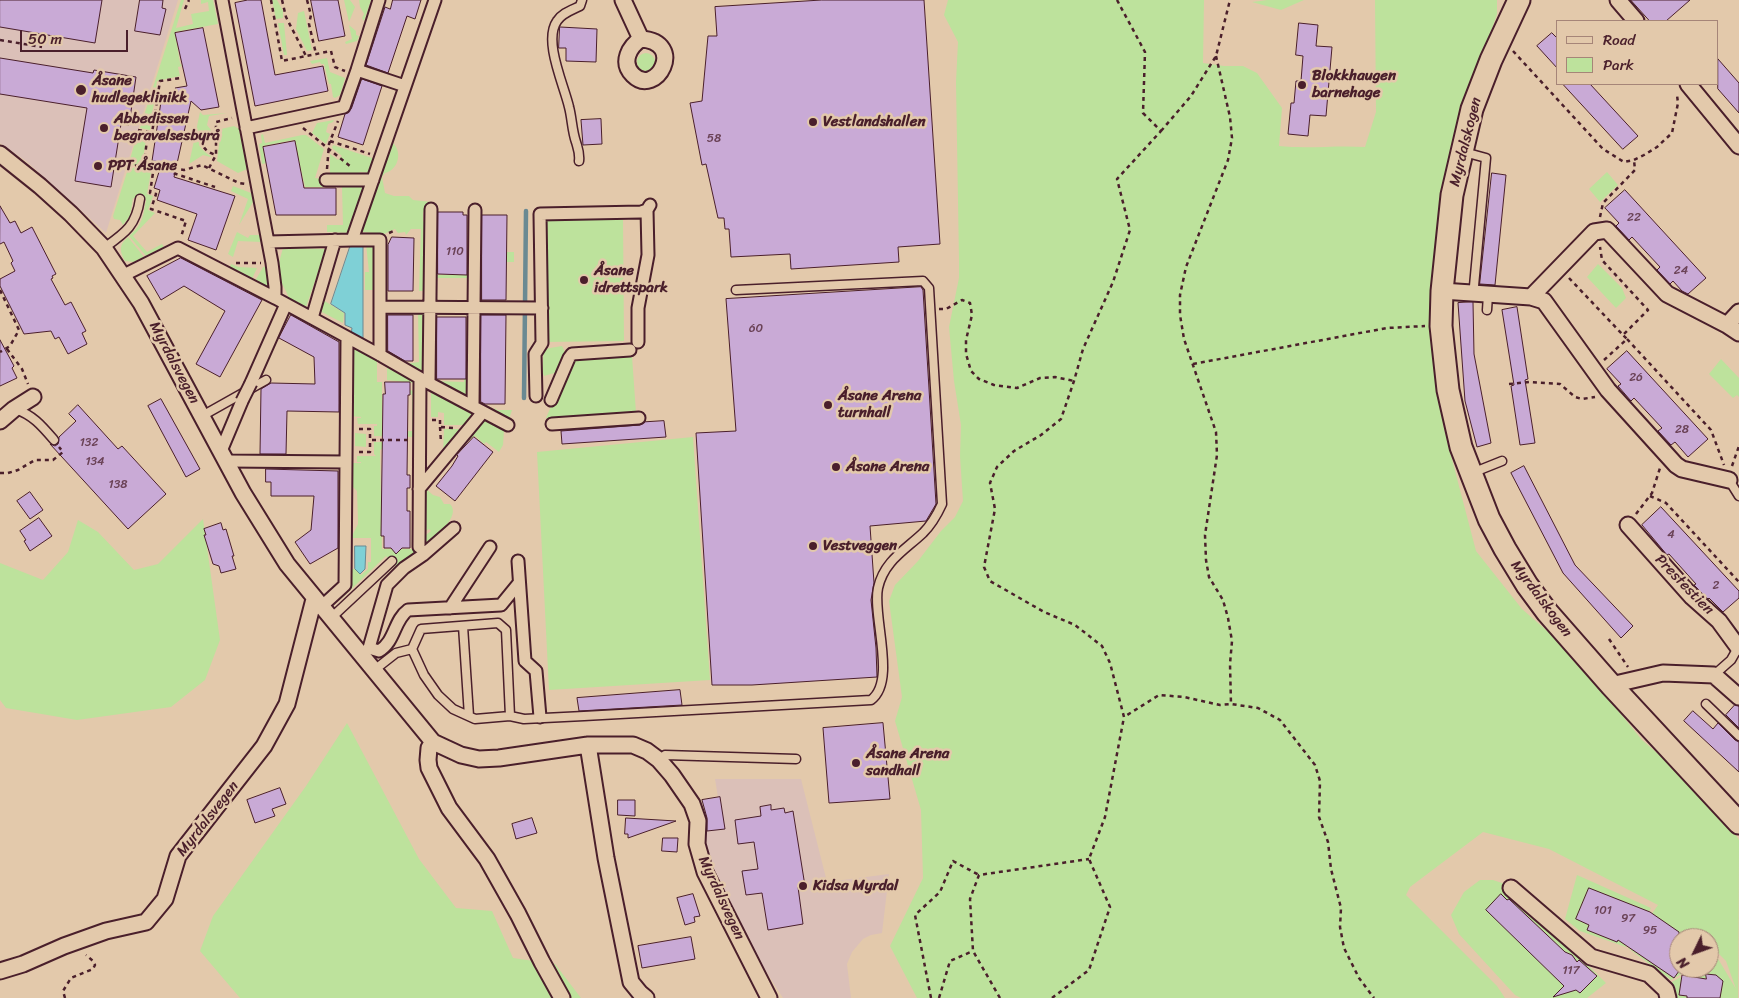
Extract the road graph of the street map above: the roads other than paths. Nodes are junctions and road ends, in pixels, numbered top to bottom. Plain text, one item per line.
1 (222, 0) edge
2 (379, 0) edge
3 (435, 0) edge
4 (582, 0) edge
5 (622, 0) edge
6 (1519, 0) edge
7 (1618, 0) edge
8 (1635, 20) edge
9 (641, 39) dead end
10 (356, 72) junction
11 (405, 86) junction
12 (1682, 89) edge
13 (246, 128) junction
14 (1739, 146) edge
15 (1462, 152) junction
16 (0, 154) edge
17 (579, 160) dead end
18 (326, 180) road end
19 (371, 180) junction
20 (140, 199) dead end
21 (431, 209) dead end
22 (475, 210) dead end
23 (335, 240) junction
24 (352, 240) junction
25 (268, 242) junction
26 (104, 248) junction
27 (124, 275) junction
28 (1474, 286) dead end
29 (736, 290) dead end
30 (1442, 291) junction
31 (1531, 297) junction
32 (275, 298) junction
33 (286, 304) junction
34 (380, 307) junction
35 (430, 307) junction
36 (474, 308) junction
37 (537, 308) junction
38 (1739, 312) edge
39 (312, 318) junction
40 (1733, 329) edge
41 (347, 338) junction
42 (380, 355) junction
43 (266, 380) dead end
44 (425, 381) junction
45 (536, 396) dead end
46 (33, 397) road end
47 (551, 400) dead end
48 (14, 409) junction
49 (478, 409) junction
50 (202, 416) junction
51 (639, 418) dead end
52 (0, 421) edge
53 (552, 424) dead end
54 (508, 426) dead end
55 (54, 440) road end
56 (223, 456) junction
57 (346, 457) junction
58 (1502, 461) dead end
59 (1470, 473) junction
60 (1729, 480) joint
61 (419, 489) junction
62 (1739, 496) edge
63 (1628, 525) road end
64 (454, 528) dead end
65 (419, 547) dead end
66 (490, 547) dead end
67 (518, 561) dead end
68 (392, 562) dead end
69 (519, 583) junction
70 (322, 608) junction
71 (450, 608) junction
72 (463, 626) junction
73 (1739, 646) edge
74 (412, 649) junction
75 (373, 671) junction
76 (1714, 675) junction
77 (1611, 685) junction
78 (1739, 697) edge
79 (1706, 704) dead end
80 (469, 716) junction
81 (510, 716) junction
82 (540, 718) junction
83 (1739, 736) edge
84 (433, 742) junction
85 (588, 745) junction
86 (796, 759) dead end
87 (659, 760) junction
88 (1739, 823) edge
89 (1511, 888) dead end
90 (0, 971) edge
91 (562, 998) edge
92 (646, 998) edge
93 (769, 998) edge
94 (1668, 998) edge

1 - 13 street
2 - 10 street
3 - 11 street
4 - 17 lane
5 - 9 street
6 - 15 main road, Myrdalskogen
7 - 8 street
10 - 11 street
10 - 13 street
11 - 19 street
12 - 14 street
13 - 25 street
15 - 28 lane
15 - 30 main road, Myrdalskogen
16 - 26 street, Myrdalsvegen
18 - 19 street
19 - 24 street
20 - 26 lane
21 - 35 street
22 - 36 street
23 - 24 street
23 - 25 street
23 - 39 street
24 - 34 street
25 - 32 street
26 - 27 street, Myrdalsvegen
27 - 32 street
27 - 50 street, Myrdalsvegen
29 - 82 lane
30 - 31 street
30 - 59 main road, Myrdalskogen
31 - 40 street
31 - 60 street
32 - 33 street
33 - 39 street
33 - 56 street, bridge
34 - 35 street
34 - 42 street
35 - 36 street
35 - 44 street
36 - 37 street
36 - 49 street
37 - 45 street
37 - 47 street
38 - 40 street
39 - 41 street
41 - 42 street
41 - 57 street
42 - 44 street
43 - 50 lane
44 - 49 street
44 - 61 street
46 - 48 street
48 - 52 street
48 - 55 lane
49 - 54 street
49 - 61 street
50 - 56 street, Myrdalsvegen
51 - 53 street
56 - 57 street
56 - 70 street, Myrdalsvegen
57 - 70 street
58 - 59 lane
59 - 77 main road, Myrdalskogen
60 - 62 lane
61 - 65 street
63 - 73 street, Prestestien
64 - 71 street
66 - 71 street
67 - 69 street
68 - 70 lane
69 - 71 street
69 - 82 street
70 - 75 street, Myrdalsvegen
70 - 90 street, Myrdalsvegen
72 - 74 lane
72 - 80 lane
72 - 81 lane
73 - 76 lane
74 - 75 lane
74 - 80 lane
75 - 84 street, Myrdalsvegen
76 - 77 street
76 - 78 street
77 - 88 main road, Myrdalskogen
79 - 83 lane
80 - 81 lane
81 - 82 lane
84 - 85 street, Myrdalsvegen
84 - 91 street
85 - 87 street, Myrdalsvegen
85 - 92 street
86 - 87 lane
87 - 93 street, Myrdalsvegen
89 - 94 street

